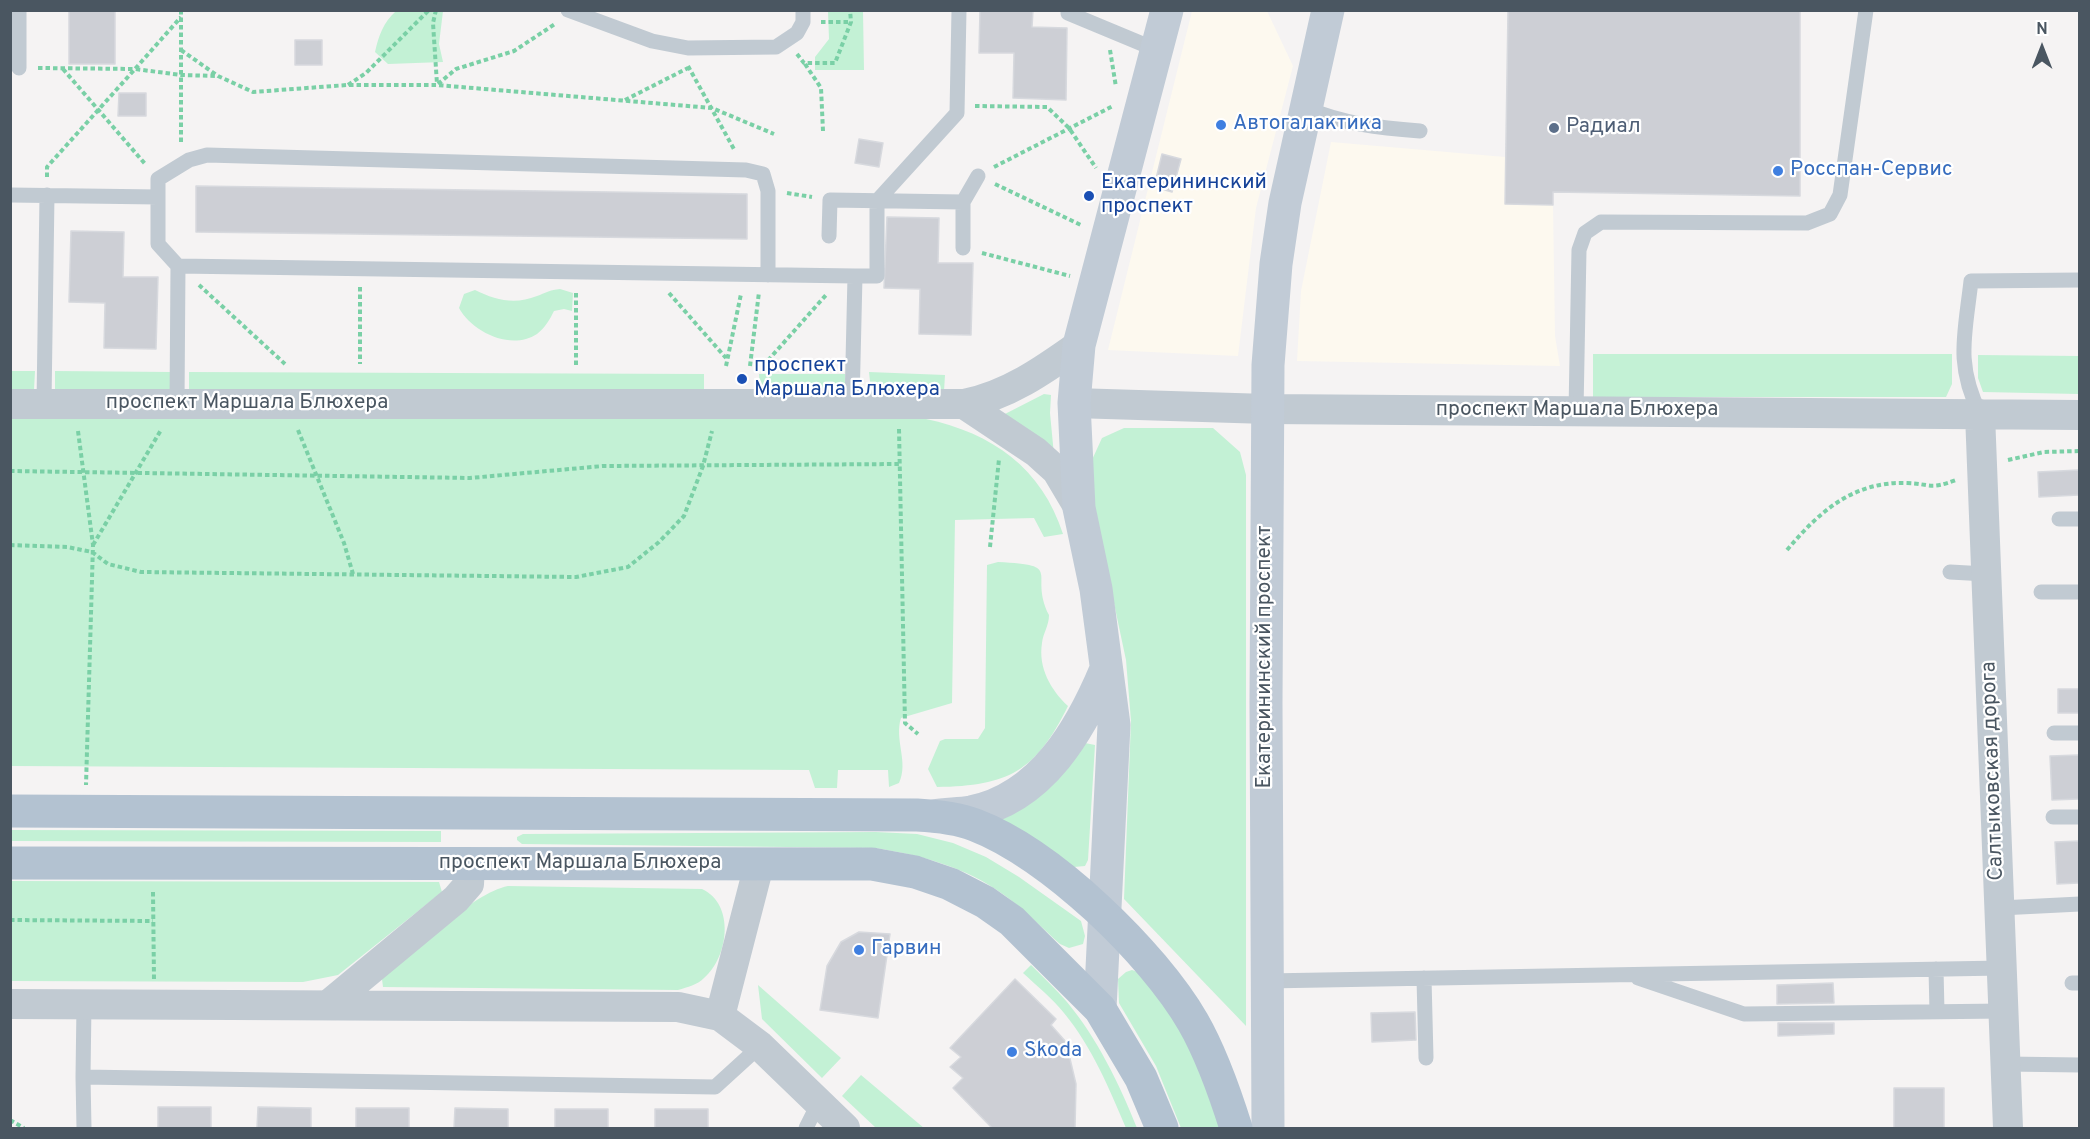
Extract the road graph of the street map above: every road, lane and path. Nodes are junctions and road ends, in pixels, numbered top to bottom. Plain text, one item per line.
1 (19, 10) edge
2 (181, 10) edge
3 (429, 10) edge
4 (436, 10) edge
5 (850, 10) edge
6 (959, 10) edge
7 (1068, 10) edge
8 (1167, 10) edge
9 (1328, 10) edge
10 (1866, 10) edge
11 (570, 12) edge
12 (803, 16) edge
13 (181, 17) junction
14 (851, 22) junction
15 (1106, 29) junction
16 (787, 42) junction
17 (688, 48) junction
18 (181, 50) junction
19 (1156, 50) junction
20 (804, 63) junction
21 (19, 68) joint
22 (62, 68) junction
23 (688, 68) junction
24 (135, 69) junction
25 (181, 75) junction
26 (218, 76) junction
27 (347, 85) junction
28 (437, 85) junction
29 (1117, 92) dead end
30 (625, 100) junction
31 (1119, 103) dead end
32 (958, 105) junction
33 (98, 108) junction
34 (712, 108) junction
35 (1306, 108) junction
36 (1069, 128) junction
37 (823, 131) dead end
38 (1420, 131) dead end
39 (774, 134) dead end
40 (189, 160) junction
41 (746, 170) junction
42 (1099, 174) dead end
43 (978, 176) junction
44 (158, 179) junction
45 (768, 191) junction
46 (10, 195) edge
47 (47, 195) junction
48 (158, 197) junction
49 (830, 200) junction
50 (877, 201) junction
51 (963, 202) junction
52 (1085, 227) dead end
53 (829, 236) dead end
54 (963, 248) joint
55 (178, 266) junction
56 (360, 269) junction
57 (576, 273) junction
58 (651, 273) junction
59 (758, 275) junction
60 (849, 276) junction
61 (1071, 277) dead end
62 (2079, 280) edge
63 (1079, 345) junction
64 (726, 358) junction
65 (285, 364) dead end
66 (360, 364) dead end
67 (576, 365) dead end
68 (726, 366) dead end
69 (750, 366) dead end
70 (763, 366) dead end
71 (177, 403) junction
72 (1074, 403) junction
73 (10, 404) edge
74 (44, 404) junction
75 (74, 404) junction
76 (289, 404) junction
77 (720, 404) junction
78 (852, 404) junction
79 (897, 404) junction
80 (964, 404) junction
81 (1267, 409) junction
82 (1576, 411) junction
83 (1980, 414) junction
84 (2079, 415) edge
85 (1002, 428) junction
86 (2079, 451) edge
87 (901, 464) junction
88 (703, 466) junction
89 (10, 471) edge
90 (1982, 471) junction
91 (84, 472) junction
92 (136, 473) junction
93 (315, 475) junction
94 (1079, 508) junction
95 (2059, 519) dead end
96 (2079, 519) edge
97 (93, 545) junction
98 (10, 546) edge
99 (990, 548) dead end
100 (1787, 550) dead end
101 (92, 552) junction
102 (1950, 572) dead end
103 (353, 574) junction
104 (1986, 574) junction
105 (2041, 592) dead end
106 (2079, 592) edge
107 (1108, 664) junction
108 (2054, 733) dead end
109 (2079, 733) edge
110 (918, 734) dead end
111 (10, 811) edge
112 (86, 811) junction
113 (471, 811) junction
114 (933, 816) junction
115 (2053, 817) dead end
116 (2079, 817) edge
117 (10, 863) edge
118 (153, 863) junction
119 (470, 864) junction
120 (759, 865) junction
121 (2079, 904) edge
122 (2000, 908) junction
123 (1106, 914) junction
124 (10, 920) edge
125 (153, 921) junction
126 (2002, 968) junction
127 (1936, 969) junction
128 (1627, 974) junction
129 (1424, 978) junction
130 (1266, 981) junction
131 (10, 1004) edge
132 (84, 1005) junction
133 (154, 1005) junction
134 (328, 1005) junction
135 (1100, 1009) junction
136 (2004, 1011) junction
137 (1937, 1012) junction
138 (720, 1016) junction
139 (760, 1046) junction
140 (1426, 1058) dead end
141 (2006, 1064) junction
142 (2079, 1065) edge
143 (83, 1077) junction
144 (812, 1116) edge
145 (10, 1120) edge
146 (24, 1128) edge
147 (84, 1128) edge
148 (845, 1128) edge
149 (1162, 1128) edge
150 (1236, 1128) edge
151 (1268, 1128) edge
152 (2008, 1128) edge

1 - 21 lane
2 - 13 path
3 - 27 path
4 - 28 path
5 - 14 path
6 - 32 lane
7 - 15 lane
8 - 19 street
9 - 35 street, Екатерининский проспект
10 - 82 lane
11 - 17 lane
11 - 28 path
12 - 14 path
12 - 16 lane
13 - 18 path
13 - 24 path
14 - 20 path
15 - 19 lane
15 - 29 path
16 - 17 lane
16 - 20 path
17 - 23 path
18 - 25 path
18 - 26 path
19 - 63 street
20 - 37 path
21 - 22 path
22 - 24 path
22 - 33 path
23 - 30 path
23 - 34 path
24 - 25 path
24 - 33 path
25 - 26 path
25 - 40 path
26 - 27 path
27 - 28 path
28 - 30 path
30 - 34 path
31 - 36 path
32 - 36 path
32 - 50 lane
33 - 44 path
33 - 47 path
34 - 39 path
34 - 41 path
35 - 38 lane
35 - 81 street, Екатерининский проспект
36 - 42 path
36 - 43 path
40 - 41 lane
40 - 44 lane
41 - 45 lane
43 - 51 lane
43 - 52 path
44 - 48 lane
45 - 49 path
45 - 59 lane
46 - 47 lane
47 - 48 lane
47 - 74 lane
48 - 55 lane
49 - 50 lane
49 - 53 lane
50 - 51 lane
50 - 60 lane
51 - 54 lane
54 - 61 path
55 - 56 lane
55 - 65 path
55 - 71 lane
56 - 57 lane
56 - 66 path
57 - 58 lane
57 - 67 path
58 - 59 lane
58 - 64 path
59 - 60 lane
59 - 64 path
59 - 69 path
60 - 70 path
60 - 78 lane
62 - 83 lane
63 - 72 street
63 - 80 street, проспект Маршала Блюхера
64 - 68 path
71 - 75 street, проспект Маршала Блюхера
71 - 76 street, проспект Маршала Блюхера
71 - 92 path
72 - 81 street, проспект Маршала Блюхера
72 - 94 street
73 - 74 street, проспект Маршала Блюхера
74 - 75 street, проспект Маршала Блюхера
75 - 91 path
76 - 77 street, проспект Маршала Блюхера
76 - 93 path
77 - 78 street, проспект Маршала Блюхера
77 - 88 path
78 - 79 street, проспект Маршала Блюхера
79 - 80 street, проспект Маршала Блюхера
79 - 87 path
80 - 85 street
81 - 82 street, проспект Маршала Блюхера
81 - 130 street, Екатерининский проспект
82 - 83 street, проспект Маршала Блюхера
83 - 84 street, проспект Маршала Блюхера
83 - 90 street, Салтыковская дорога
85 - 94 street
85 - 99 path
86 - 90 path
87 - 88 path
87 - 110 path
88 - 93 path
88 - 103 path
89 - 91 path
90 - 100 path
90 - 104 street, Салтыковская дорога
91 - 92 path
91 - 97 path
92 - 93 path
92 - 97 path
93 - 103 path
94 - 107 street
95 - 96 lane
97 - 101 path
98 - 101 path
101 - 103 path
101 - 112 path
102 - 104 lane
104 - 122 street, Салтыковская дорога
105 - 106 lane
107 - 114 street
107 - 123 street
108 - 109 lane
111 - 112 main road
112 - 113 main road
113 - 114 main road
113 - 119 main road
114 - 123 main road
115 - 116 lane
117 - 118 main road, проспект Маршала Блюхера
118 - 119 main road, проспект Маршала Блюхера
118 - 125 path
119 - 120 main road, проспект Маршала Блюхера
119 - 134 street
120 - 135 main road, проспект Маршала Блюхера
120 - 138 street
121 - 122 lane
122 - 126 street, Салтыковская дорога
123 - 135 street
123 - 150 main road
124 - 125 path
125 - 133 path
126 - 127 lane
126 - 136 street, Салтыковская дорога
127 - 128 lane
127 - 137 lane
128 - 129 lane
128 - 137 lane
129 - 130 lane
129 - 140 lane
130 - 151 street, Екатерининский проспект
131 - 132 street
132 - 133 street
132 - 143 lane
133 - 134 street
134 - 138 street
135 - 149 main road, проспект Маршала Блюхера
136 - 137 lane
136 - 141 street, Салтыковская дорога
138 - 139 street
139 - 143 lane
139 - 144 street
141 - 142 lane
141 - 152 street, Салтыковская дорога
143 - 147 lane
144 - 148 street
145 - 146 path

